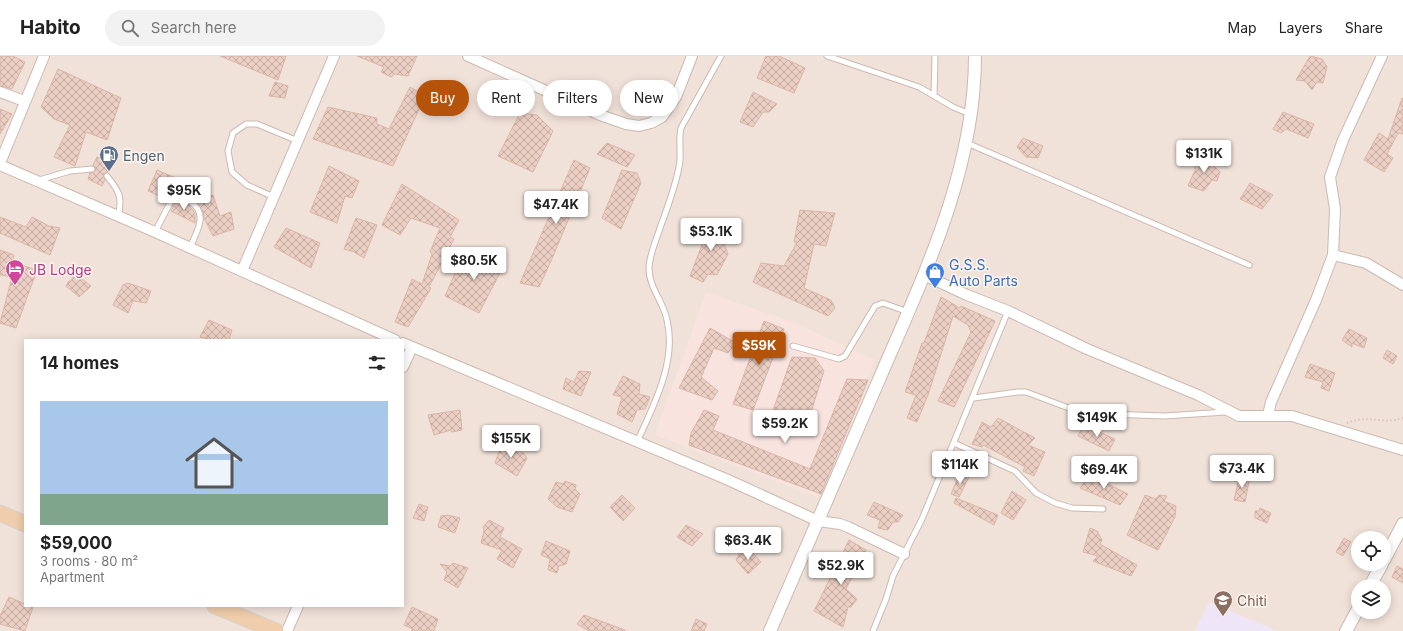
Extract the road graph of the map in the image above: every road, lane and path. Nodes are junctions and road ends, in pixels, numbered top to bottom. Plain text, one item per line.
1 (44, 56) edge
2 (334, 56) edge
3 (468, 56) edge
4 (692, 56) edge
5 (721, 56) edge
6 (827, 56) edge
7 (935, 56) edge
8 (975, 56) edge
9 (1382, 56) edge
10 (0, 92) edge
11 (934, 96) junction
12 (24, 101) junction
13 (971, 115) junction
14 (298, 141) junction
15 (967, 143) junction
16 (0, 164) edge
17 (92, 169) dead end
18 (107, 176) dead end
19 (36, 181) junction
20 (274, 197) junction
21 (118, 217) junction
22 (155, 232) junction
23 (190, 248) junction
24 (1333, 255) junction
25 (1249, 265) dead end
26 (242, 271) junction
27 (924, 275) junction
28 (1403, 284) edge
29 (1008, 311) junction
30 (908, 312) junction
31 (393, 339) edge
32 (407, 345) edge
33 (793, 346) dead end
34 (404, 362) edge
35 (974, 398) junction
36 (1228, 412) junction
37 (1268, 415) junction
38 (1403, 418) edge
39 (1334, 430) junction
40 (637, 442) junction
41 (954, 443) junction
42 (1403, 450) edge
43 (1103, 509) dead end
44 (0, 513) edge
45 (818, 520) junction
46 (24, 524) edge
47 (1403, 524) edge
48 (1391, 547) edge
49 (904, 554) junction
50 (217, 607) edge
51 (298, 607) edge
52 (1353, 619) edge
53 (276, 631) edge
54 (287, 631) edge
55 (770, 631) edge
56 (873, 631) edge
57 (1346, 631) edge

1 - 12 street
2 - 14 street
3 - 4 street
5 - 40 lane
6 - 11 lane
7 - 11 lane
8 - 13 street
9 - 24 street
10 - 12 street
11 - 13 lane
12 - 16 street
13 - 15 street
14 - 20 street
14 - 20 lane
15 - 25 lane
15 - 27 street
16 - 19 street
17 - 19 lane
18 - 21 lane
19 - 21 street
20 - 26 street
21 - 22 street
22 - 23 street
22 - 23 lane
23 - 26 street
24 - 28 street
24 - 37 street
26 - 31 street
27 - 29 street
27 - 30 street
29 - 35 lane
29 - 36 street
30 - 33 lane
30 - 45 street
32 - 34 street
32 - 40 street
35 - 36 lane
35 - 41 lane
36 - 37 street
37 - 39 street
38 - 39 path
39 - 42 street
40 - 45 street
41 - 43 lane
41 - 49 lane
44 - 46 main road
45 - 49 street
45 - 55 street
47 - 48 street
49 - 56 lane
50 - 53 main road
51 - 54 street
52 - 57 street

